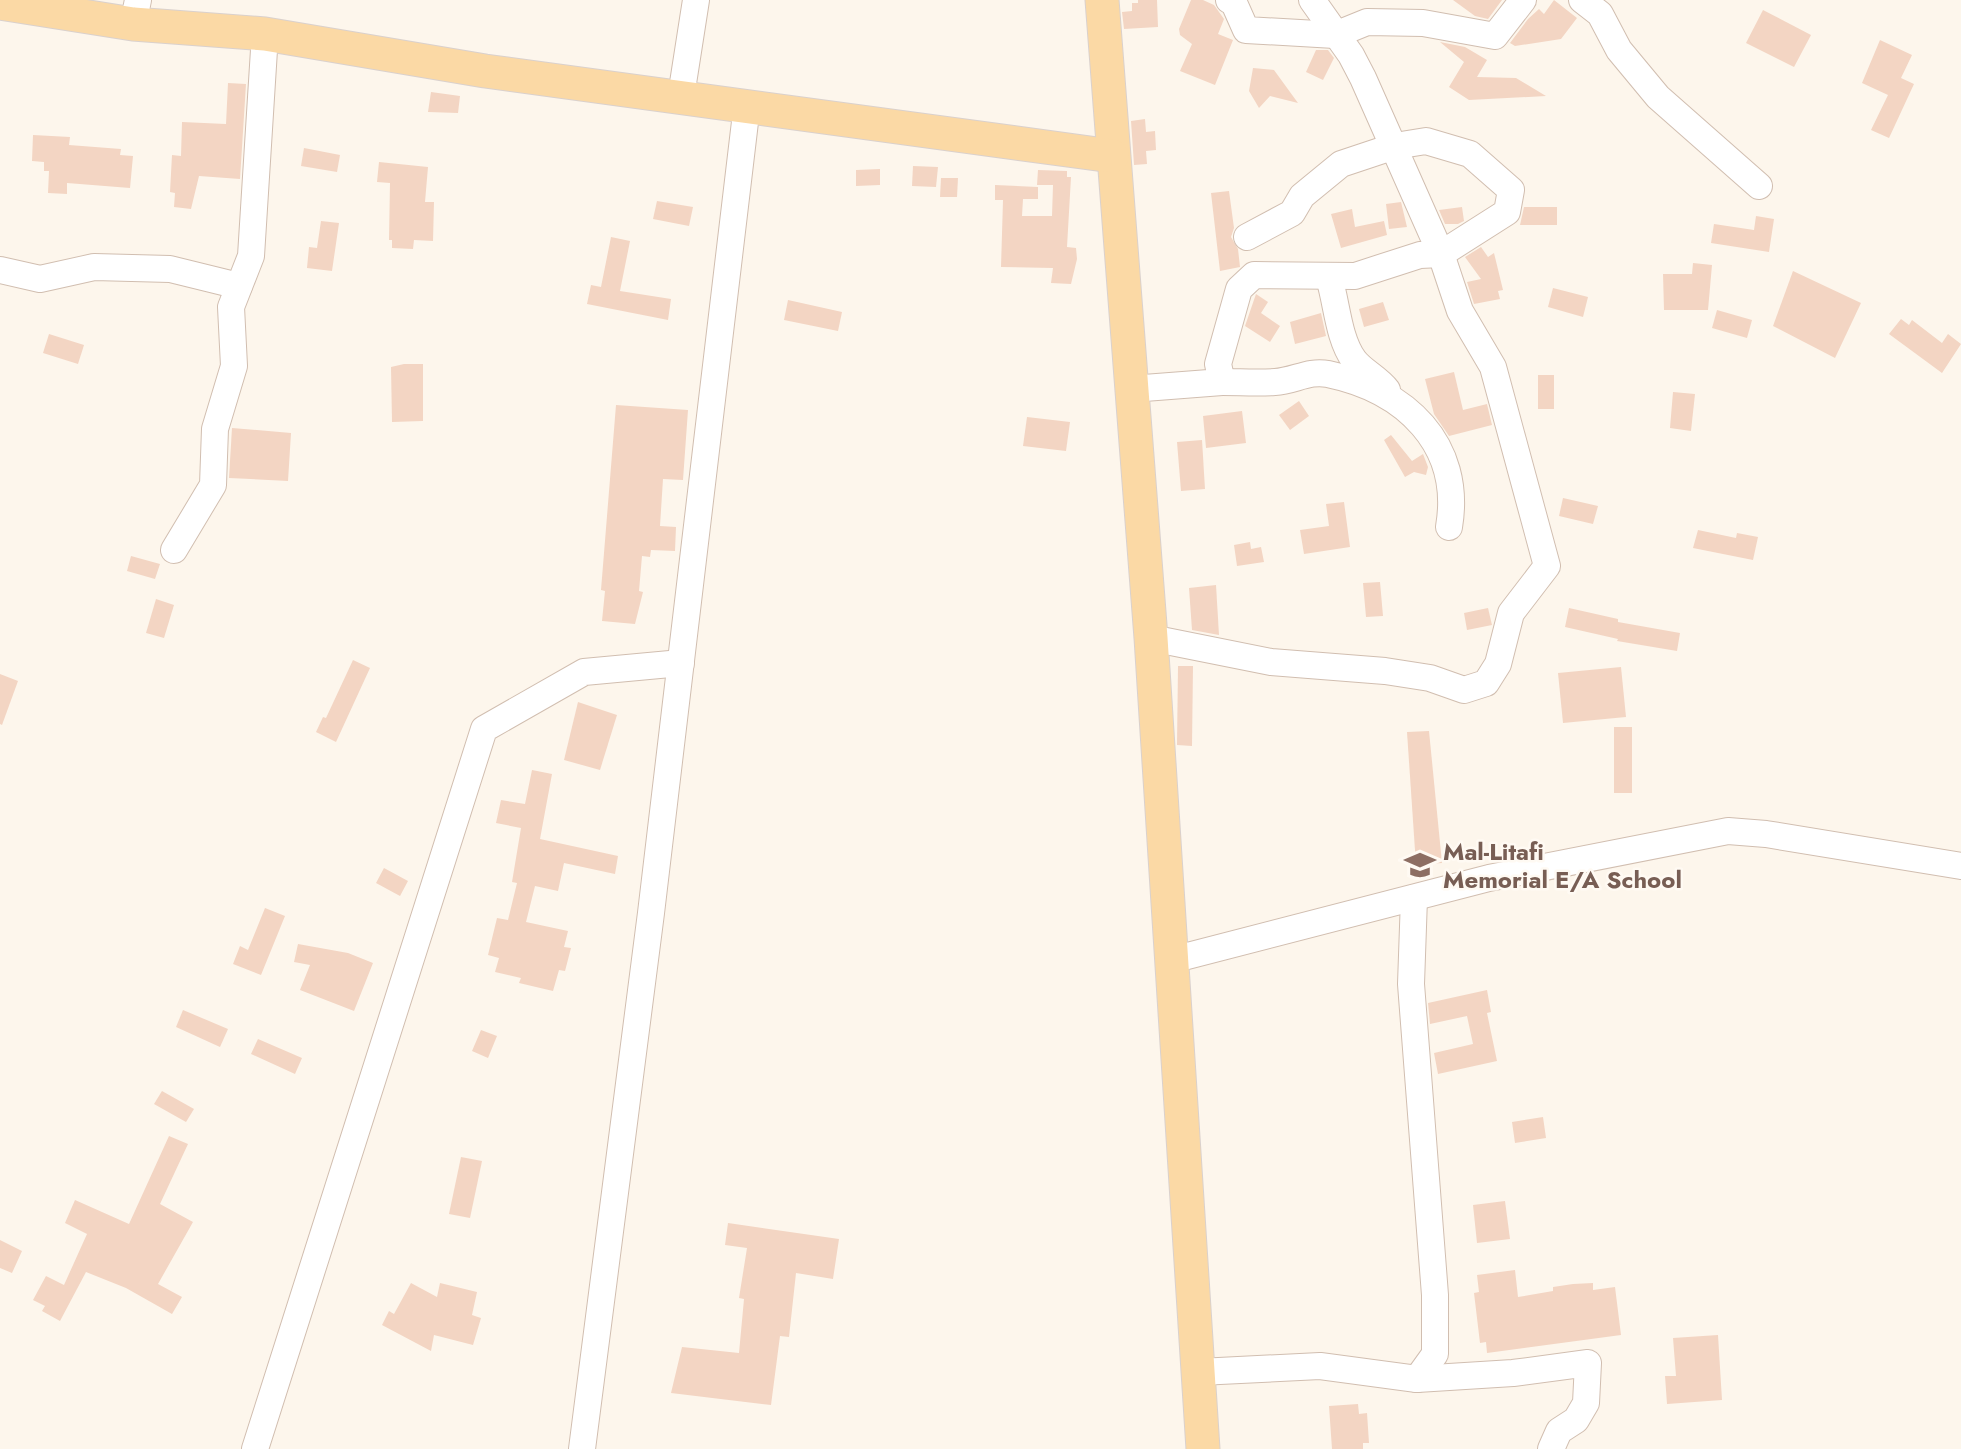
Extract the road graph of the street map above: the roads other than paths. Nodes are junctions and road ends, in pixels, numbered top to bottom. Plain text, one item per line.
1 (696, 0) edge
2 (1101, 0) edge
3 (1229, 0) edge
4 (1312, 0) edge
5 (1523, 0) edge
6 (1582, 0) edge
7 (0, 3) edge
8 (1375, 11) edge
9 (135, 12) edge
10 (265, 34) junction
11 (1343, 45) junction
12 (681, 96) junction
13 (747, 105) junction
14 (1395, 146) junction
15 (1112, 156) junction
16 (1759, 186) dead end
17 (1247, 237) dead end
18 (1441, 254) junction
19 (0, 270) edge
20 (1329, 278) junction
21 (239, 286) junction
22 (1222, 382) junction
23 (1131, 389) junction
24 (1390, 396) junction
25 (1449, 527) dead end
26 (174, 550) dead end
27 (1151, 638) junction
28 (681, 663) junction
29 (1961, 866) edge
30 (1414, 898) junction
31 (1172, 960) junction
32 (1199, 1372) junction
33 (1417, 1379) junction
34 (255, 1449) edge
35 (582, 1449) edge
36 (1203, 1449) edge
37 (1550, 1449) edge

1 - 12 street
2 - 15 main road
3 - 11 street
4 - 11 street
5 - 8 street
6 - 16 street
7 - 9 main road
8 - 11 street
9 - 10 main road
10 - 12 main road
10 - 21 street
11 - 14 street
12 - 13 main road
13 - 15 main road
13 - 28 street
14 - 17 street
14 - 18 street
14 - 18 street
15 - 23 main road
18 - 20 street
18 - 27 street
19 - 21 street
20 - 22 street
20 - 24 street
21 - 26 street
22 - 23 street
22 - 24 street
23 - 27 main road
24 - 25 street
27 - 31 main road
28 - 34 street
28 - 35 street
29 - 30 street
30 - 31 street
30 - 33 street
31 - 32 main road
32 - 33 street
32 - 36 main road
33 - 37 street

